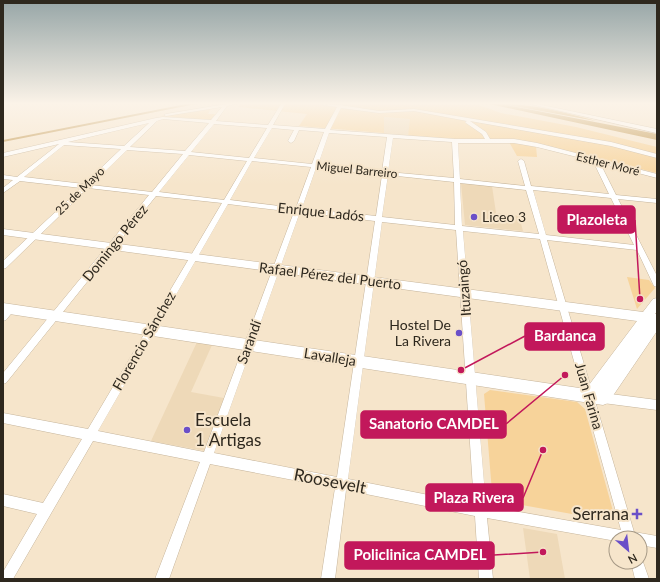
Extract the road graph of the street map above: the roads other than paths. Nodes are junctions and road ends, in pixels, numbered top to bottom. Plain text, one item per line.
1 (102, 131) edge
2 (143, 131) edge
3 (205, 131) edge
4 (267, 131) edge
5 (296, 131) edge
6 (327, 131) edge
7 (329, 131) edge
8 (481, 131) edge
9 (533, 131) edge
10 (484, 133) joint
11 (390, 136) junction
12 (291, 140) dead end
13 (488, 140) junction
14 (455, 141) junction
15 (60, 142) junction
16 (126, 148) junction
17 (187, 153) junction
18 (3, 154) edge
19 (657, 156) edge
20 (250, 160) junction
21 (521, 161) dead end
22 (596, 161) junction
23 (315, 166) junction
24 (385, 173) junction
25 (657, 176) edge
26 (3, 177) edge
27 (18, 179) junction
28 (456, 180) junction
29 (86, 185) junction
30 (529, 187) junction
31 (3, 191) edge
32 (155, 193) junction
33 (613, 196) junction
34 (226, 201) junction
35 (657, 201) edge
36 (298, 209) junction
37 (379, 218) junction
38 (459, 228) junction
39 (3, 232) edge
40 (33, 236) junction
41 (543, 237) junction
42 (112, 247) junction
43 (639, 248) junction
44 (193, 258) junction
45 (3, 266) edge
46 (276, 269) junction
47 (370, 281) junction
48 (657, 284) edge
49 (464, 293) junction
50 (657, 302) edge
51 (563, 307) junction
52 (6, 312) edge
53 (56, 316) junction
54 (653, 319) edge
55 (151, 330) junction
56 (248, 345) junction
57 (359, 361) junction
58 (471, 378) junction
59 (3, 380) edge
60 (589, 396) junction
61 (603, 398) junction
62 (657, 406) edge
63 (3, 418) edge
64 (90, 435) junction
65 (207, 457) junction
66 (342, 483) junction
67 (3, 500) edge
68 (46, 510) junction
69 (482, 511) junction
70 (627, 530) edge
71 (608, 533) edge
72 (6, 579) edge
73 (162, 579) edge
74 (328, 579) edge
75 (486, 579) edge

1 - 15 street, Esther Moré
2 - 16 street, 25 de Mayo
3 - 17 street, Domingo Pérez
4 - 20 street, Florencio Sánchez
5 - 12 street
6 - 23 street, Sarandí
7 - 11 street, Esther Moré
8 - 10 street, Esther Moré
9 - 19 street, Esther Moré
10 - 13 street, Esther Moré
11 - 14 street, Esther Moré
11 - 24 street
13 - 14 street, Esther Moré
13 - 22 street, Esther Moré
14 - 28 street, Ituzaingó
15 - 16 street, Miguel Barreiro
15 - 18 street, Esther Moré
15 - 27 street
16 - 17 street, Miguel Barreiro
16 - 29 street, 25 de Mayo
17 - 20 street, Miguel Barreiro
17 - 32 street, Domingo Pérez
20 - 23 street, Miguel Barreiro
20 - 34 street, Florencio Sánchez
21 - 30 street, Juan Farina
22 - 25 street, Esther Moré
22 - 33 street
23 - 24 street, Miguel Barreiro
23 - 36 street, Sarandí
24 - 28 street, Miguel Barreiro
24 - 37 street
26 - 27 street, Enrique Ladós
27 - 29 street, Enrique Ladós
27 - 31 street
28 - 30 street, Miguel Barreiro
28 - 38 street, Ituzaingó
29 - 32 street, Enrique Ladós
29 - 40 street, 25 de Mayo
30 - 33 street, Miguel Barreiro
30 - 41 street, Juan Farina
32 - 34 street, Enrique Ladós
32 - 42 street, Domingo Pérez
33 - 35 street, Miguel Barreiro
33 - 43 street
34 - 36 street, Enrique Ladós
34 - 44 street, Florencio Sánchez
36 - 37 street, Enrique Ladós
36 - 46 street, Sarandí
37 - 38 street, Enrique Ladós
37 - 47 street
38 - 41 street, Enrique Ladós
38 - 49 street, Ituzaingó
39 - 40 main road, Rafael Pérez del Puerto
40 - 42 main road, Rafael Pérez del Puerto
40 - 45 street, 25 de Mayo
41 - 43 street, Enrique Ladós
41 - 51 street, Juan Farina
42 - 44 main road, Rafael Pérez del Puerto
42 - 53 street, Domingo Pérez
43 - 48 street
44 - 46 main road, Rafael Pérez del Puerto
44 - 55 street, Florencio Sánchez
46 - 47 main road, Rafael Pérez del Puerto
46 - 56 street, Sarandí
47 - 49 main road, Rafael Pérez del Puerto
47 - 57 street
49 - 51 main road, Rafael Pérez del Puerto
49 - 58 street, Ituzaingó
50 - 54 main road
51 - 54 main road, Rafael Pérez del Puerto
51 - 60 street, Juan Farina
52 - 53 main road, Lavalleja
53 - 55 main road, Lavalleja
53 - 59 street, Domingo Pérez
54 - 60 main road
54 - 61 main road
55 - 56 main road, Lavalleja
55 - 64 street, Florencio Sánchez
56 - 57 main road, Lavalleja
56 - 65 street, Sarandí
57 - 58 main road, Lavalleja
57 - 66 street
58 - 60 main road, Lavalleja
58 - 69 street, Ituzaingó
60 - 61 main road, Lavalleja
60 - 70 street, Juan Farina
61 - 62 street, Lavalleja
63 - 64 street, Roosevelt
64 - 65 street, Roosevelt
64 - 68 street, Florencio Sánchez
65 - 66 street, Roosevelt
65 - 73 street, Sarandí
66 - 69 street, Roosevelt
66 - 74 street
67 - 68 street
68 - 72 street, Florencio Sánchez
69 - 71 street, Roosevelt
69 - 75 street, Ituzaingó

